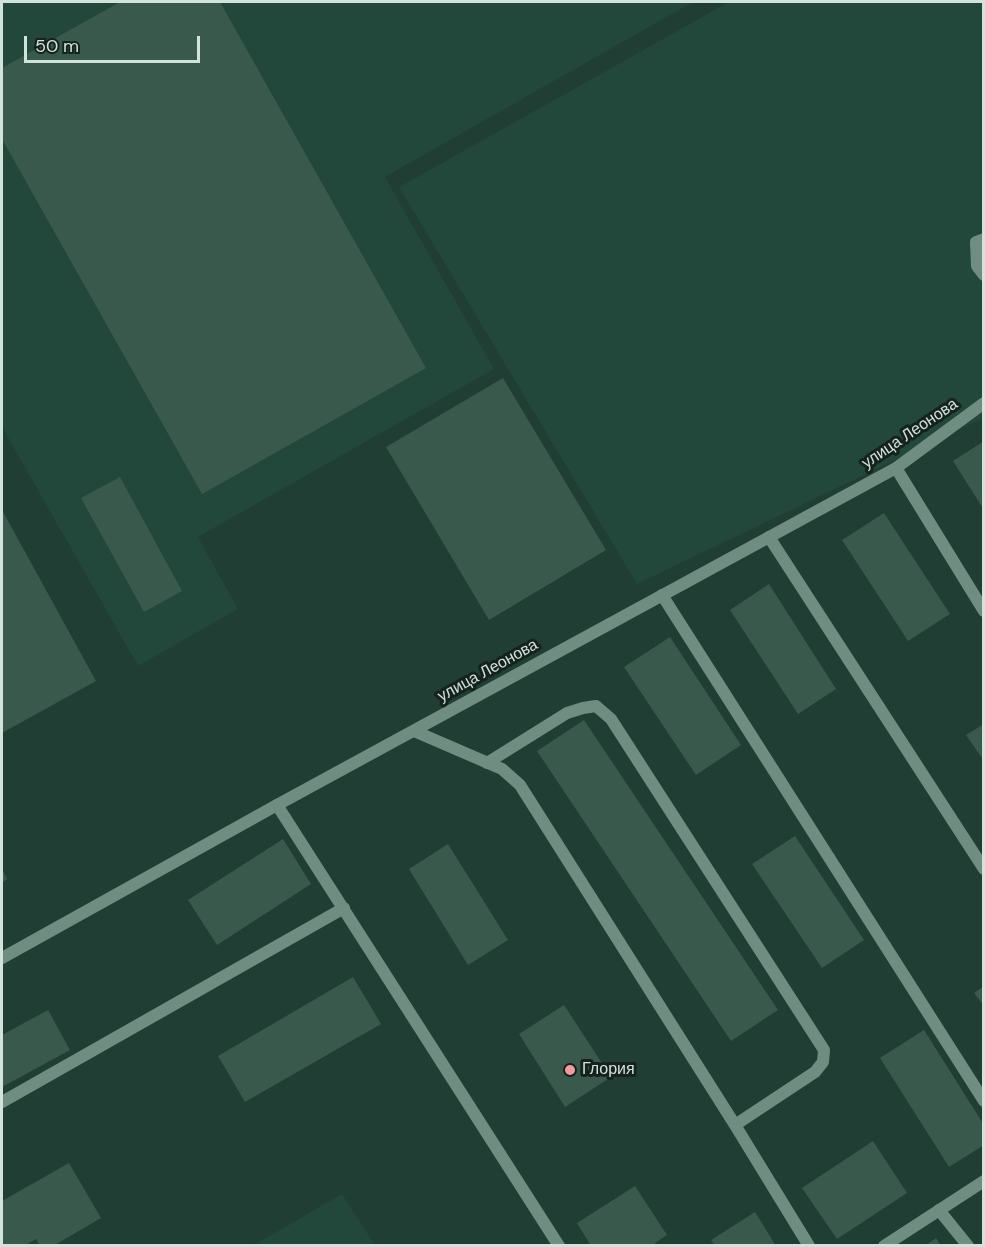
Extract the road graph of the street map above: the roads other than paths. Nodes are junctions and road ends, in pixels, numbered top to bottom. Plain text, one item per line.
1 (984, 239) edge
2 (984, 275) edge
3 (984, 403) edge
4 (896, 468) junction
5 (769, 537) junction
6 (662, 595) junction
7 (984, 611) edge
8 (414, 731) junction
9 (487, 763) junction
10 (277, 805) junction
11 (984, 869) edge
12 (344, 908) junction
13 (2, 958) edge
14 (984, 1101) edge
15 (2, 1102) edge
16 (735, 1125) junction
17 (984, 1181) edge
18 (939, 1210) junction
19 (559, 1245) edge
20 (809, 1245) edge
21 (884, 1245) edge
22 (968, 1245) edge

1 - 2 street
3 - 4 street, улица Леонова
4 - 5 street, улица Леонова
4 - 7 street
5 - 6 street, улица Леонова
5 - 11 street
6 - 8 street, улица Леонова
6 - 14 street
8 - 9 street
8 - 10 street, улица Леонова
9 - 16 street
9 - 16 street
10 - 12 street
10 - 13 street, улица Леонова
12 - 15 street
12 - 19 street
16 - 20 street
17 - 18 street
18 - 21 street
18 - 22 street

